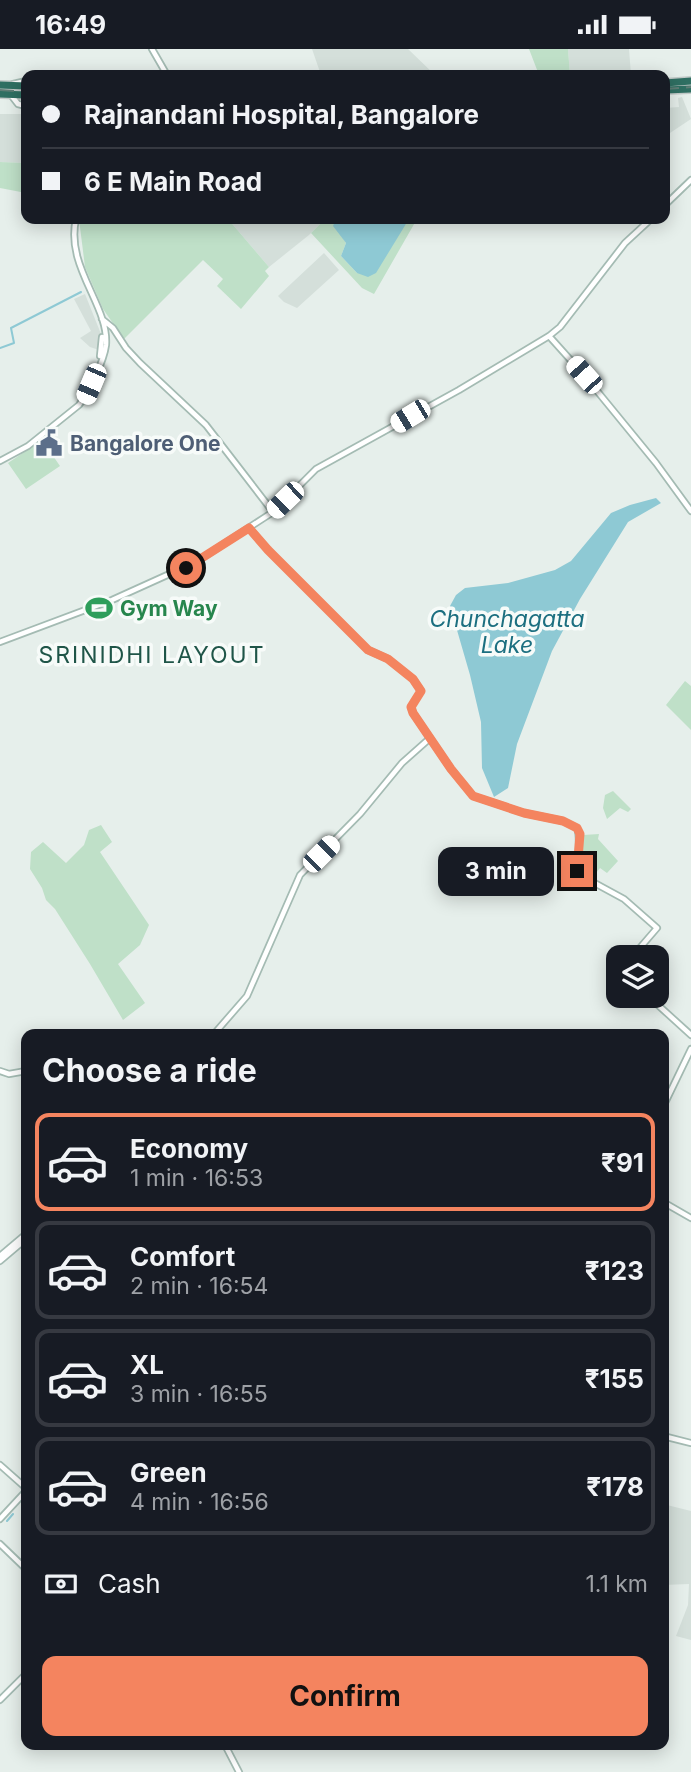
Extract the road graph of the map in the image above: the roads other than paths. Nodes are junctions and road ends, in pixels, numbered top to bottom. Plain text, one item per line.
1 (152, 49) edge
2 (164, 70) edge
3 (691, 81) edge
4 (670, 83) edge
5 (5, 85) edge
6 (691, 89) edge
7 (670, 90) edge
8 (4, 96) edge
9 (21, 105) edge
10 (691, 180) edge
11 (670, 200) edge
12 (74, 224) edge
13 (646, 224) edge
14 (99, 318) junction
15 (549, 336) junction
16 (0, 461) edge
17 (691, 511) edge
18 (273, 512) junction
19 (249, 528) junction
20 (0, 642) edge
21 (429, 739) junction
22 (642, 945) edge
23 (661, 1008) edge
24 (218, 1029) edge
25 (691, 1035) edge
26 (691, 1049) edge
27 (0, 1070) edge
28 (21, 1071) edge
29 (669, 1095) edge
30 (669, 1205) edge
31 (691, 1217) edge
32 (21, 1241) edge
33 (0, 1259) edge
34 (669, 1438) edge
35 (691, 1443) edge
36 (0, 1465) edge
37 (21, 1484) edge
38 (21, 1497) edge
39 (0, 1519) edge
40 (0, 1544) edge
41 (21, 1564) edge
42 (21, 1679) edge
43 (0, 1700) edge
44 (228, 1750) edge
45 (239, 1772) edge

1 - 2 street
3 - 4 highway
5 - 8 street
6 - 7 highway
8 - 9 street
10 - 11 street
12 - 14 street
13 - 15 street
14 - 16 street
14 - 18 street
15 - 17 street
15 - 18 street
18 - 19 street
19 - 20 street
19 - 21 street
21 - 22 street
21 - 24 street
23 - 25 street
26 - 29 street
27 - 28 street
30 - 31 street
32 - 33 street
34 - 35 street
36 - 37 street
38 - 39 street
40 - 41 street
42 - 43 street
44 - 45 street

